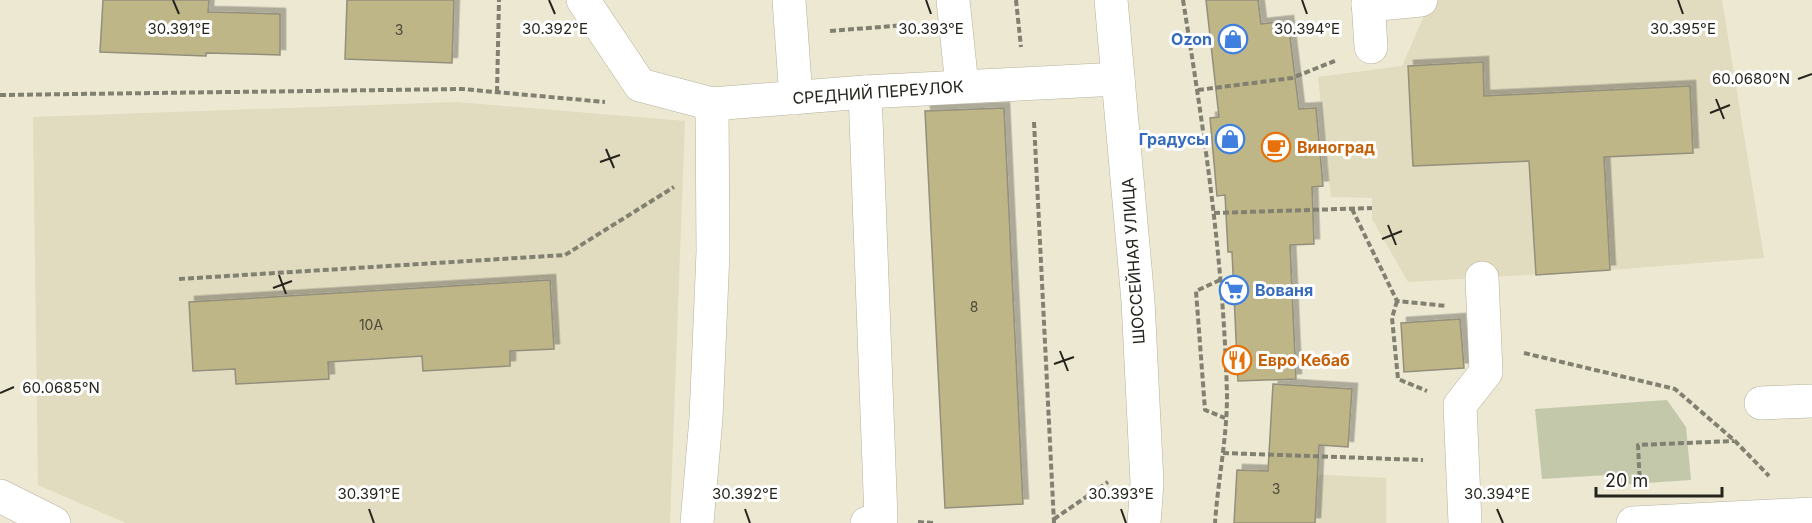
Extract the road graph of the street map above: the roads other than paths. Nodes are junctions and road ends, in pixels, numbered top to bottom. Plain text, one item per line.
1 (583, 0) edge
2 (789, 0) edge
3 (1111, 0) edge
4 (1421, 0) edge
5 (1368, 2) edge
6 (954, 10) edge
7 (1371, 47) road end
8 (1118, 79) junction
9 (962, 86) junction
10 (866, 92) junction
11 (796, 98) junction
12 (712, 104) junction
13 (1482, 278) dead end
14 (1812, 400) edge
15 (1761, 403) dead end
16 (0, 496) edge
17 (1809, 514) edge
18 (54, 523) edge
19 (697, 523) edge
20 (867, 523) edge
21 (1144, 523) edge
22 (1465, 523) edge
23 (1634, 523) edge
24 (1642, 523) edge

1 - 12 main road, СРЕДНИЙ ПЕРЕУЛОК
2 - 11 main road
3 - 8 main road, ШОССЕЙНАЯ УЛИЦА
4 - 5 main road
5 - 7 main road
6 - 9 main road
8 - 9 main road, СРЕДНИЙ ПЕРЕУЛОК
8 - 21 main road, ШОССЕЙНАЯ УЛИЦА
9 - 10 main road, СРЕДНИЙ ПЕРЕУЛОК
10 - 11 main road, СРЕДНИЙ ПЕРЕУЛОК
10 - 20 main road
11 - 12 main road, СРЕДНИЙ ПЕРЕУЛОК
12 - 19 main road
13 - 22 main road
14 - 15 main road
16 - 18 main road
17 - 24 main road
23 - 24 main road

